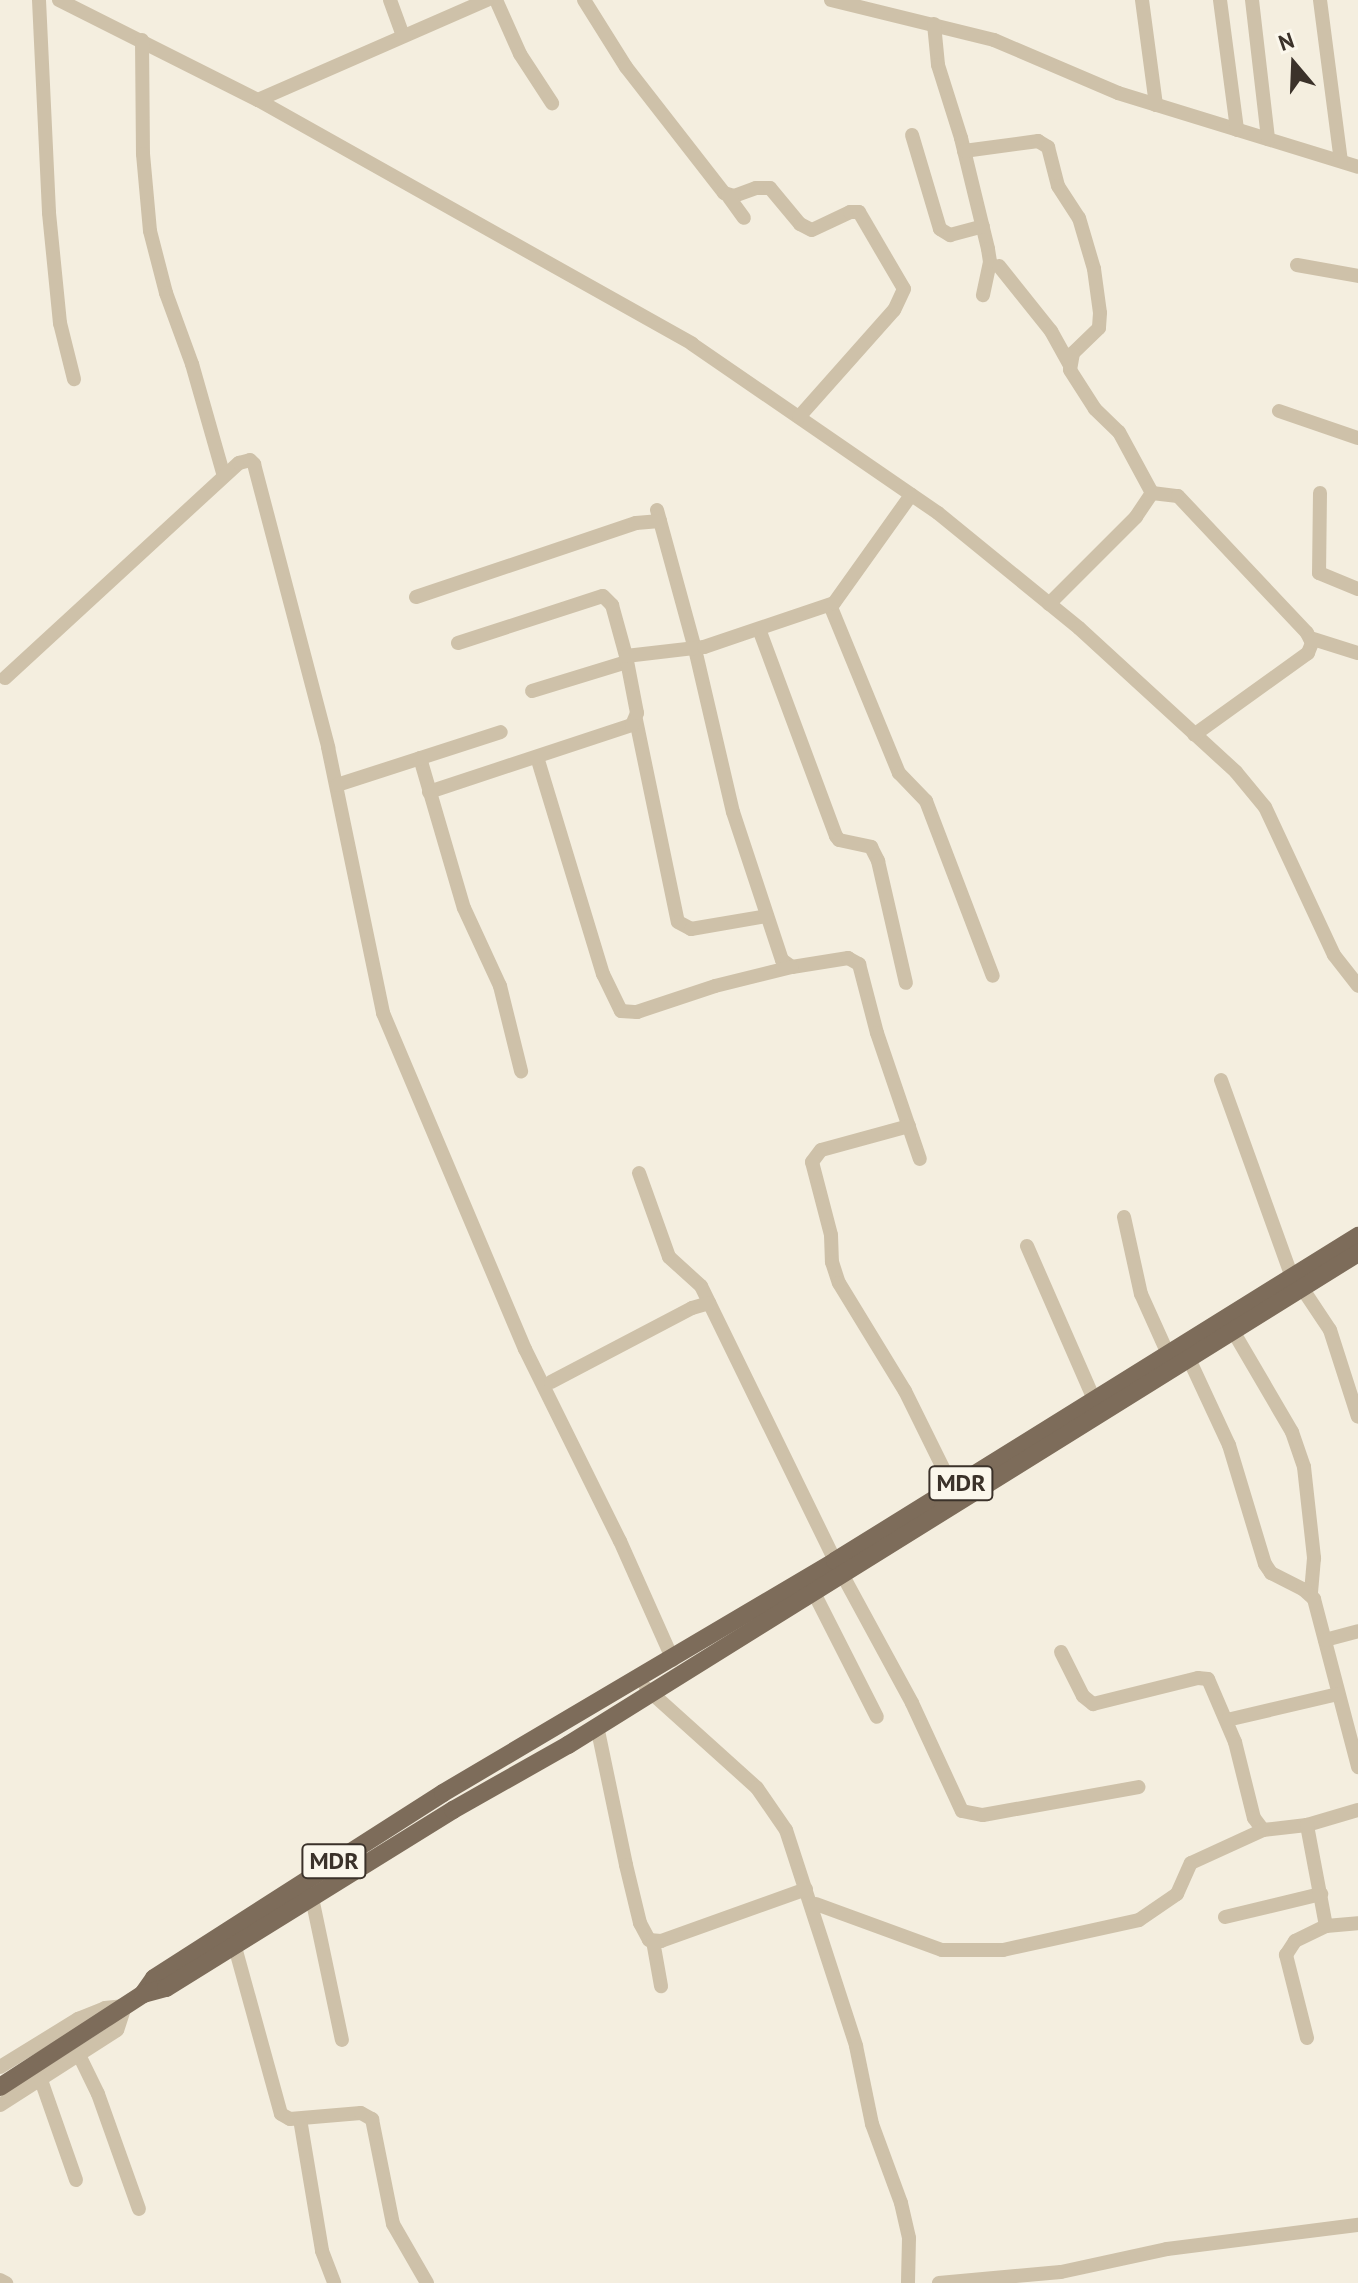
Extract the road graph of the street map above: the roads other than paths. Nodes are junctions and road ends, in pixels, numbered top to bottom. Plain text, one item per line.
1 (39, 0) edge
2 (59, 0) edge
3 (390, 0) edge
4 (487, 0) edge
5 (496, 0) edge
6 (584, 0) edge
7 (831, 0) edge
8 (1142, 0) edge
9 (1220, 0) edge
10 (1252, 0) edge
11 (1320, 0) edge
12 (892, 7) edge
13 (934, 24) junction
14 (403, 35) junction
15 (142, 40) junction
16 (258, 100) junction
17 (552, 103) dead end
18 (1156, 105) junction
19 (1237, 130) junction
20 (912, 135) dead end
21 (1268, 139) junction
22 (964, 151) junction
23 (1341, 161) junction
24 (1358, 167) edge
25 (728, 196) junction
26 (744, 218) dead end
27 (983, 226) junction
28 (1297, 265) dead end
29 (999, 266) dead end
30 (1358, 276) edge
31 (983, 295) dead end
32 (1069, 364) junction
33 (74, 379) dead end
34 (1279, 411) dead end
35 (799, 417) junction
36 (1358, 438) edge
37 (224, 476) junction
38 (1152, 493) junction
39 (1320, 493) dead end
40 (911, 495) junction
41 (1358, 589) edge
42 (416, 597) dead end
43 (1049, 604) junction
44 (830, 605) junction
45 (759, 629) junction
46 (1310, 638) junction
47 (458, 643) dead end
48 (695, 649) junction
49 (1358, 653) edge
50 (627, 659) junction
51 (5, 678) dead end
52 (532, 691) dead end
53 (636, 720) junction
54 (501, 732) dead end
55 (1194, 735) junction
56 (537, 757) junction
57 (420, 758) junction
58 (337, 785) junction
59 (429, 792) junction
60 (767, 916) junction
61 (792, 967) junction
62 (993, 976) dead end
63 (906, 983) dead end
64 (1358, 986) edge
65 (521, 1071) dead end
66 (1221, 1080) dead end
67 (909, 1126) junction
68 (920, 1159) dead end
69 (639, 1173) dead end
70 (1124, 1217) dead end
71 (1358, 1236) edge
72 (1027, 1246) dead end
73 (1358, 1253) edge
74 (1297, 1282) junction
75 (709, 1303) junction
76 (1233, 1331) junction
77 (1168, 1354) junction
78 (1189, 1359) junction
79 (551, 1382) dead end
80 (1098, 1407) junction
81 (1358, 1417) edge
82 (953, 1488) junction
83 (865, 1552) junction
84 (838, 1568) junction
85 (813, 1591) junction
86 (1311, 1594) junction
87 (1358, 1631) edge
88 (1325, 1640) junction
89 (1061, 1652) dead end
90 (673, 1660) junction
91 (643, 1686) junction
92 (1338, 1694) junction
93 (1350, 1714) edge
94 (877, 1717) dead end
95 (1227, 1720) junction
96 (597, 1726) junction
97 (1358, 1767) edge
98 (1138, 1787) dead end
99 (1358, 1810) edge
100 (1307, 1825) junction
101 (1263, 1830) junction
102 (806, 1889) junction
103 (1321, 1894) junction
104 (312, 1898) junction
105 (816, 1904) dead end
106 (1225, 1917) dead end
107 (1358, 1923) edge
108 (1326, 1926) junction
109 (653, 1941) junction
110 (235, 1947) junction
111 (661, 1986) dead end
112 (143, 1994) junction
113 (125, 2006) junction
114 (1307, 2038) dead end
115 (342, 2040) dead end
116 (79, 2055) junction
117 (0, 2067) edge
118 (41, 2080) junction
119 (0, 2087) edge
120 (0, 2105) edge
121 (300, 2119) junction
122 (76, 2180) dead end
123 (139, 2209) dead end
124 (1358, 2225) edge
125 (0, 2280) edge
126 (6, 2283) edge
127 (334, 2283) edge
128 (427, 2283) edge
129 (908, 2283) edge
130 (939, 2283) edge

1 - 33 street
2 - 15 street
3 - 14 street
4 - 14 street
5 - 17 street
6 - 25 street
7 - 12 street
8 - 18 street
9 - 19 street
10 - 21 street
11 - 23 street
12 - 13 street
13 - 18 street
13 - 22 street
14 - 16 street
15 - 16 street
15 - 37 street
16 - 35 street
18 - 19 street
19 - 21 street
20 - 27 street
21 - 23 street
22 - 27 street
22 - 32 street
23 - 24 street
25 - 26 street
25 - 35 street
27 - 31 street
28 - 30 street
29 - 32 street
32 - 38 street
34 - 36 street
35 - 40 street
37 - 51 street
37 - 58 street
38 - 43 street
38 - 46 street
39 - 41 street
40 - 43 street
40 - 44 street
42 - 48 street
43 - 55 street
44 - 45 street
44 - 62 street
45 - 48 street
45 - 63 street
46 - 49 street
46 - 55 street
47 - 50 street
48 - 50 street
48 - 60 street
50 - 52 street
50 - 53 street
53 - 56 street
53 - 60 street
54 - 57 street
55 - 64 street
56 - 59 street
56 - 61 street
57 - 58 street
57 - 59 street
58 - 90 street
59 - 65 street
60 - 61 street
61 - 67 street
66 - 74 street
67 - 68 street
67 - 82 street
69 - 75 street
70 - 77 street
71 - 74 main road, MDR
72 - 80 street
73 - 74 main road, MDR
74 - 76 main road, MDR
74 - 77 main road, MDR
74 - 81 street
75 - 79 street
75 - 84 street
76 - 78 main road, MDR
76 - 86 street
77 - 80 main road, MDR
78 - 80 main road, MDR
78 - 86 street
80 - 82 main road, MDR
80 - 83 main road, MDR
82 - 83 main road, MDR
83 - 84 main road, MDR
84 - 85 main road, MDR
84 - 90 main road, MDR
84 - 98 street
85 - 91 main road, MDR
85 - 94 street
86 - 88 street
87 - 88 street
88 - 92 street
89 - 95 street
90 - 91 main road, MDR
91 - 96 main road, MDR
91 - 102 street
91 - 112 main road, MDR
92 - 93 street
92 - 95 street
93 - 97 street
95 - 101 street
96 - 104 main road, MDR
96 - 109 street
99 - 100 street
100 - 101 street
100 - 103 street
101 - 105 street
102 - 109 street
102 - 129 street
103 - 106 street
103 - 108 street
104 - 110 main road, MDR
104 - 115 street
107 - 108 street
108 - 114 street
109 - 111 street
110 - 112 main road, MDR
110 - 121 street
112 - 113 main road, MDR
113 - 116 street
113 - 117 street
113 - 119 main road, MDR
116 - 118 street
116 - 123 street
118 - 120 street
118 - 122 street
121 - 127 street
121 - 128 street
124 - 130 street
125 - 126 street

